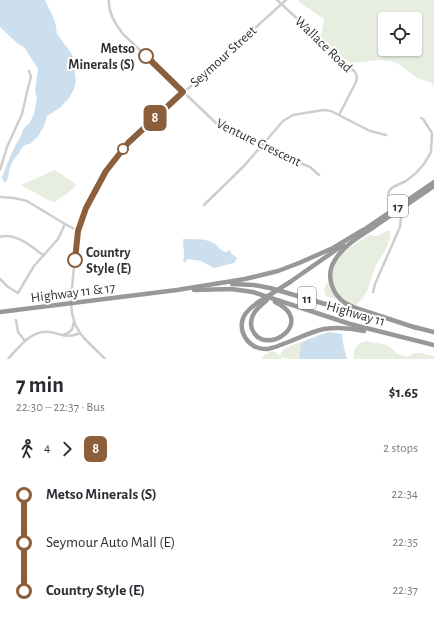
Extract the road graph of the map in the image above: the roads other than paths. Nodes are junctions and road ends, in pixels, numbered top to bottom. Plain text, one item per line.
1 (109, 0) edge
2 (278, 0) edge
3 (286, 0) edge
4 (282, 4) junction
5 (29, 71) dead end
6 (183, 92) junction
7 (339, 115) junction
8 (421, 118) dead end
9 (386, 135) dead end
10 (261, 146) junction
11 (0, 170) edge
12 (319, 175) dead end
13 (434, 182) edge
14 (434, 186) edge
15 (0, 197) edge
16 (204, 205) dead end
17 (396, 209) junction
18 (65, 224) junction
19 (78, 231) junction
20 (364, 232) junction
21 (0, 238) edge
22 (43, 255) junction
23 (0, 279) edge
24 (196, 289) junction
25 (238, 290) junction
26 (373, 292) dead end
27 (71, 304) junction
28 (258, 305) junction
29 (0, 312) edge
30 (16, 320) dead end
31 (74, 320) junction
32 (417, 328) junction
33 (434, 332) edge
34 (80, 333) junction
35 (62, 335) junction
36 (415, 340) junction
37 (25, 341) junction
38 (434, 345) edge
39 (8, 359) edge
40 (106, 359) edge

1 - 6 street, Venture Crescent
2 - 4 street, Wallace Road
3 - 4 street, Seymour Street
4 - 6 street, Seymour Street
4 - 7 street, Wallace Road
5 - 11 street
6 - 10 street, Venture Crescent
6 - 19 street, Seymour Street
7 - 9 street
7 - 10 street
8 - 17 street
10 - 12 street, Venture Crescent
10 - 16 street
13 - 17 highway, 17
14 - 17 highway, 17
15 - 18 street
17 - 20 highway, 17
17 - 26 street
18 - 19 street
18 - 22 street
19 - 27 street, Seymour Street
20 - 24 highway
20 - 28 highway, bridge
20 - 32 highway
21 - 22 street
22 - 23 street
24 - 25 highway, Highway 11 / 11
24 - 27 highway, Highway 11 & 17 / 11
24 - 32 highway, Highway 11 / 11
25 - 28 highway
25 - 36 highway, Highway 11 / 11
27 - 29 highway, Highway 11 & 17 / 11
27 - 31 street, Seymour Street
28 - 36 highway
30 - 37 street
31 - 34 street, Seymour Street
31 - 35 street
32 - 33 highway, Highway 11 / 11
34 - 35 street
34 - 40 street, Seymour Street
35 - 37 street
36 - 38 highway, Highway 11 / 11
37 - 39 street

